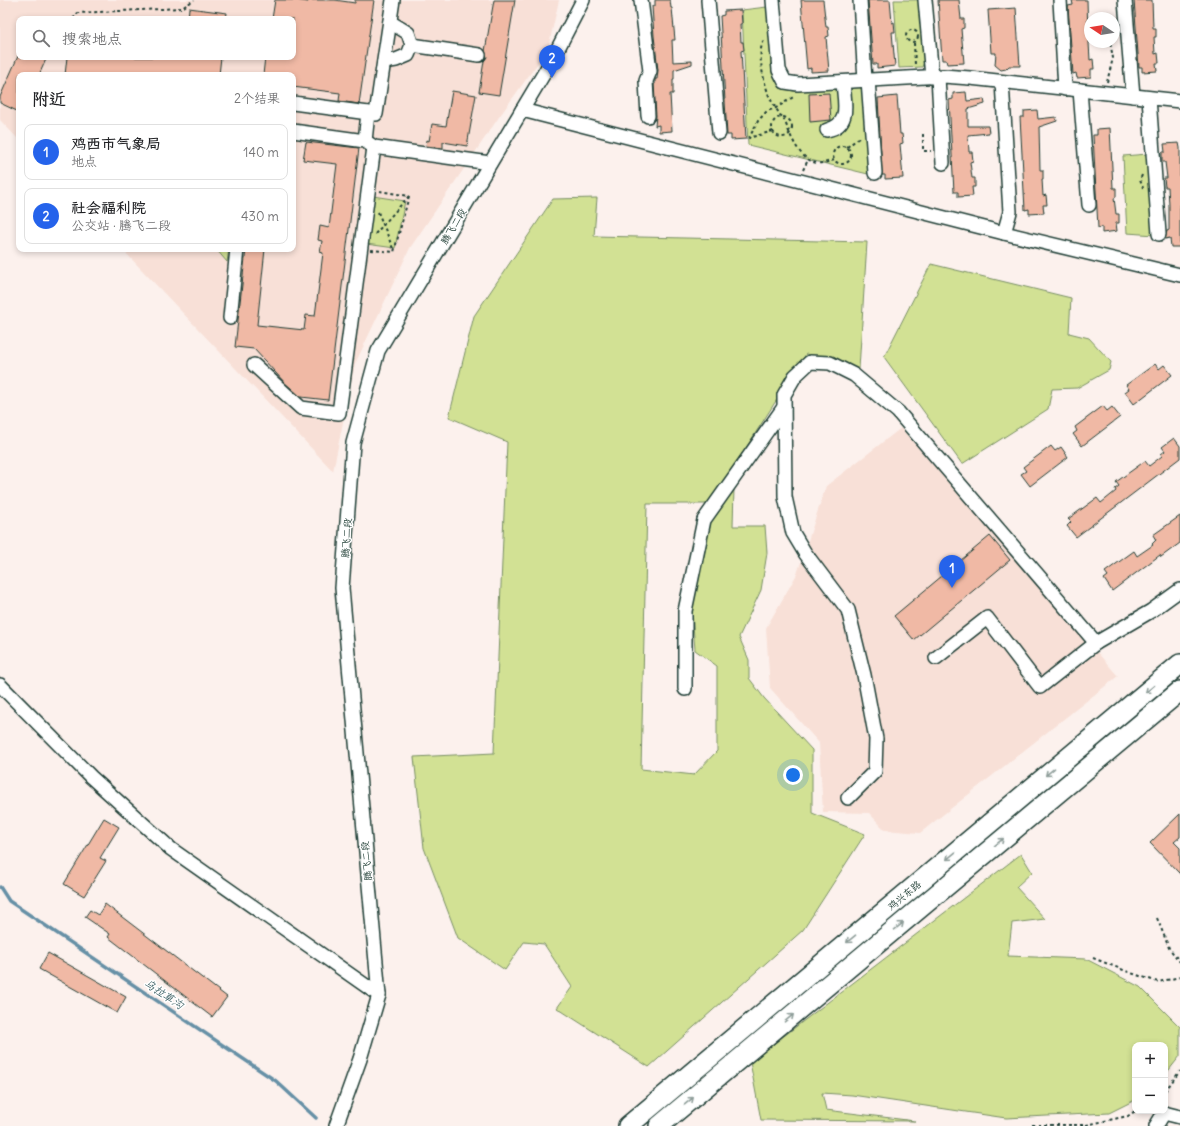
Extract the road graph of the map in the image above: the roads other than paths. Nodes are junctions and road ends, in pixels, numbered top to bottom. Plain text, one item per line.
1 (393, 0) edge
2 (583, 0) edge
3 (641, 0) edge
4 (708, 0) edge
5 (773, 0) edge
6 (860, 0) edge
7 (925, 0) edge
8 (1060, 0) edge
9 (1125, 0) edge
10 (390, 22) junction
11 (412, 46) junction
12 (479, 55) dead end
13 (384, 62) junction
14 (935, 77) junction
15 (866, 80) junction
16 (843, 82) junction
17 (1002, 82) junction
18 (1065, 89) junction
19 (1080, 90) junction
20 (1133, 96) junction
21 (1149, 98) junction
22 (1180, 101) edge
23 (296, 103) edge
24 (522, 110) junction
25 (368, 113) junction
26 (648, 116) dead end
27 (827, 130) dead end
28 (296, 132) edge
29 (719, 133) dead end
30 (370, 144) junction
31 (943, 157) road end
32 (490, 163) junction
33 (875, 173) dead end
34 (1089, 205) dead end
35 (1004, 233) junction
36 (1159, 234) dead end
37 (237, 252) edge
38 (1180, 275) edge
39 (230, 318) dead end
40 (254, 365) dead end
41 (784, 407) junction
42 (1180, 590) edge
43 (1096, 643) junction
44 (936, 658) dead end
45 (1180, 664) edge
46 (0, 685) edge
47 (685, 689) dead end
48 (1180, 691) edge
49 (848, 798) dead end
50 (379, 995) junction
51 (1180, 1117) edge
52 (336, 1126) edge
53 (628, 1126) edge
54 (659, 1126) edge
55 (1156, 1126) edge

1 - 10 street
2 - 24 street, 腾飞二段
3 - 26 street
4 - 29 street
5 - 16 street
6 - 15 street
7 - 14 street
8 - 18 street
9 - 20 street
10 - 11 street
10 - 13 street
11 - 12 street
11 - 13 street
13 - 25 street
14 - 15 street
14 - 17 street
14 - 31 street
15 - 16 street
15 - 33 street
16 - 27 street
17 - 18 street
17 - 35 street
18 - 19 street
19 - 20 street
19 - 34 street
20 - 21 street
21 - 22 street
21 - 36 street
23 - 25 street
24 - 32 street, 腾飞二段
24 - 35 street
25 - 30 street
28 - 30 street
30 - 32 street
30 - 40 street
32 - 50 street, 腾飞二段
35 - 38 street
37 - 39 street
41 - 43 street
41 - 47 street
41 - 49 street
42 - 43 street
43 - 44 street
45 -> 53 highway, 鸡兴东路
46 - 50 street
54 -> 48 highway, 鸡兴东路
50 - 52 street, 腾飞二段
51 - 55 street

